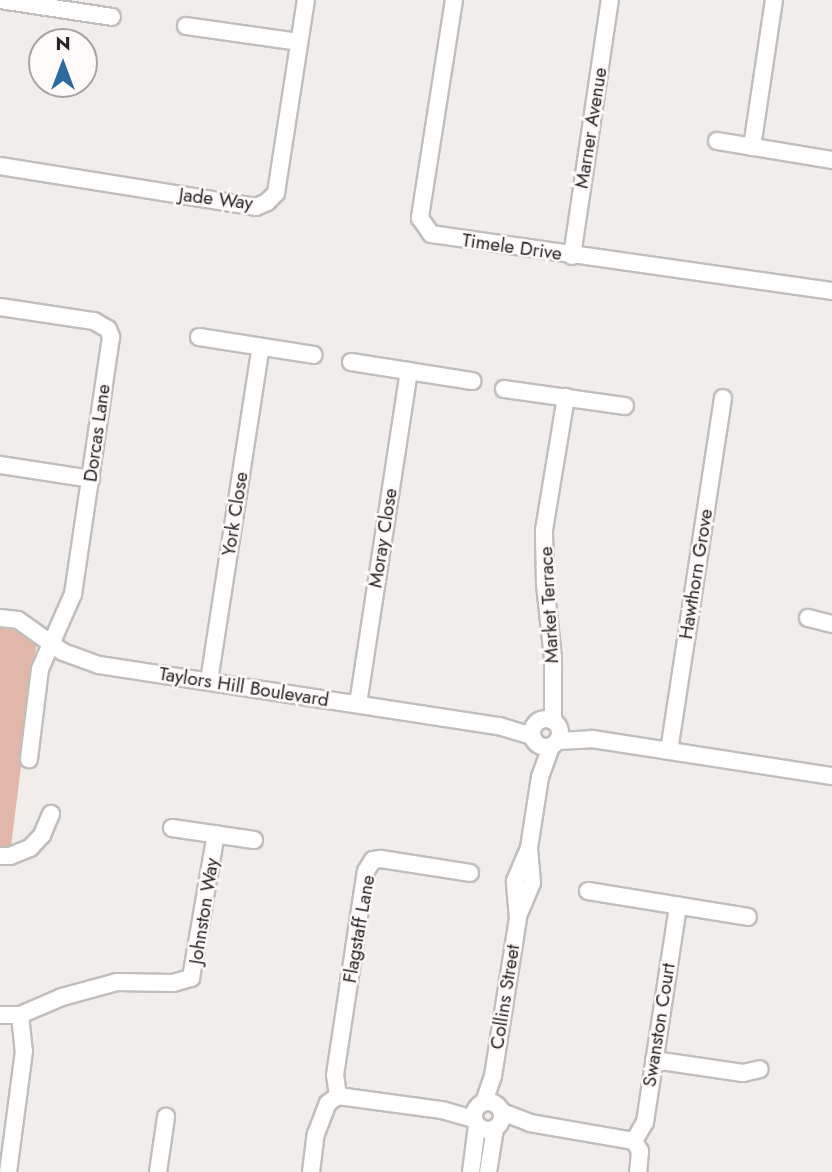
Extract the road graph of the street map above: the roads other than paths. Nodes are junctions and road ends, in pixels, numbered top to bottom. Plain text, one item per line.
1 (0, 0) edge
2 (306, 0) edge
3 (454, 0) edge
4 (610, 0) edge
5 (774, 0) edge
6 (112, 17) dead end
7 (186, 26) dead end
8 (299, 43) junction
9 (717, 141) dead end
10 (752, 147) junction
11 (832, 160) edge
12 (0, 166) edge
13 (572, 256) junction
14 (832, 291) edge
15 (0, 307) edge
16 (199, 337) dead end
17 (261, 347) junction
18 (314, 355) dead end
19 (351, 362) dead end
20 (409, 371) junction
21 (473, 381) dead end
22 (504, 389) dead end
23 (566, 397) junction
24 (723, 398) dead end
25 (625, 406) dead end
26 (0, 465) edge
27 (91, 479) junction
28 (0, 618) edge
29 (808, 618) dead end
30 (832, 624) edge
31 (51, 642) junction
32 (209, 681) junction
33 (358, 704) junction
34 (546, 732) junction
35 (669, 751) junction
36 (29, 759) dead end
37 (832, 776) edge
38 (51, 814) dead end
39 (172, 828) dead end
40 (216, 834) junction
41 (254, 839) dead end
42 (0, 856) edge
43 (470, 873) dead end
44 (588, 891) dead end
45 (678, 906) junction
46 (748, 918) dead end
47 (0, 1015) edge
48 (20, 1015) junction
49 (654, 1060) junction
50 (760, 1069) dead end
51 (338, 1096) junction
52 (488, 1116) junction
53 (166, 1117) dead end
54 (634, 1141) junction
55 (8, 1172) edge
56 (158, 1172) edge
57 (311, 1172) edge
58 (471, 1172) edge
59 (488, 1172) edge
60 (638, 1172) edge

1 - 6 street
2 - 8 street, Jade Way
3 - 13 street, Timele Drive
4 - 13 street, Marner Avenue
5 - 10 street
7 - 8 street
8 - 12 street, Jade Way
9 - 10 street
10 - 11 street
13 - 14 street, Timele Drive
15 - 27 street, Dorcas Lane
16 - 17 street
17 - 18 street
17 - 32 street, York Close
19 - 20 street
20 - 21 street
20 - 33 street, Moray Close
22 - 23 street
23 - 25 street
23 - 34 street, Market Terrace
24 - 35 street, Hawthorn Grove
26 - 27 street
27 - 31 street, Dorcas Lane
28 - 31 street, Taylors Hill Boulevard
29 - 30 street
31 - 32 street, Taylors Hill Boulevard
31 - 36 street, Dorcas Lane
32 - 33 street, Taylors Hill Boulevard
33 - 34 street, Taylors Hill Boulevard
34 - 35 street, Taylors Hill Boulevard
34 - 52 street, Collins Street
35 - 37 street, Taylors Hill Boulevard
38 - 42 street
39 - 40 street, Johnston Way
40 - 41 street, Johnston Way
40 - 48 street, Johnston Way
43 - 51 street, Flagstaff Lane
44 - 45 street
45 - 46 street
45 - 49 street, Swanston Court
47 - 48 street
48 - 55 street
49 - 50 street
49 - 54 street, Swanston Court
51 - 52 street
51 - 57 street
52 - 54 street
52 - 58 street, Collins Street
52 - 59 street, Collins Street
53 - 56 street
54 - 60 street

